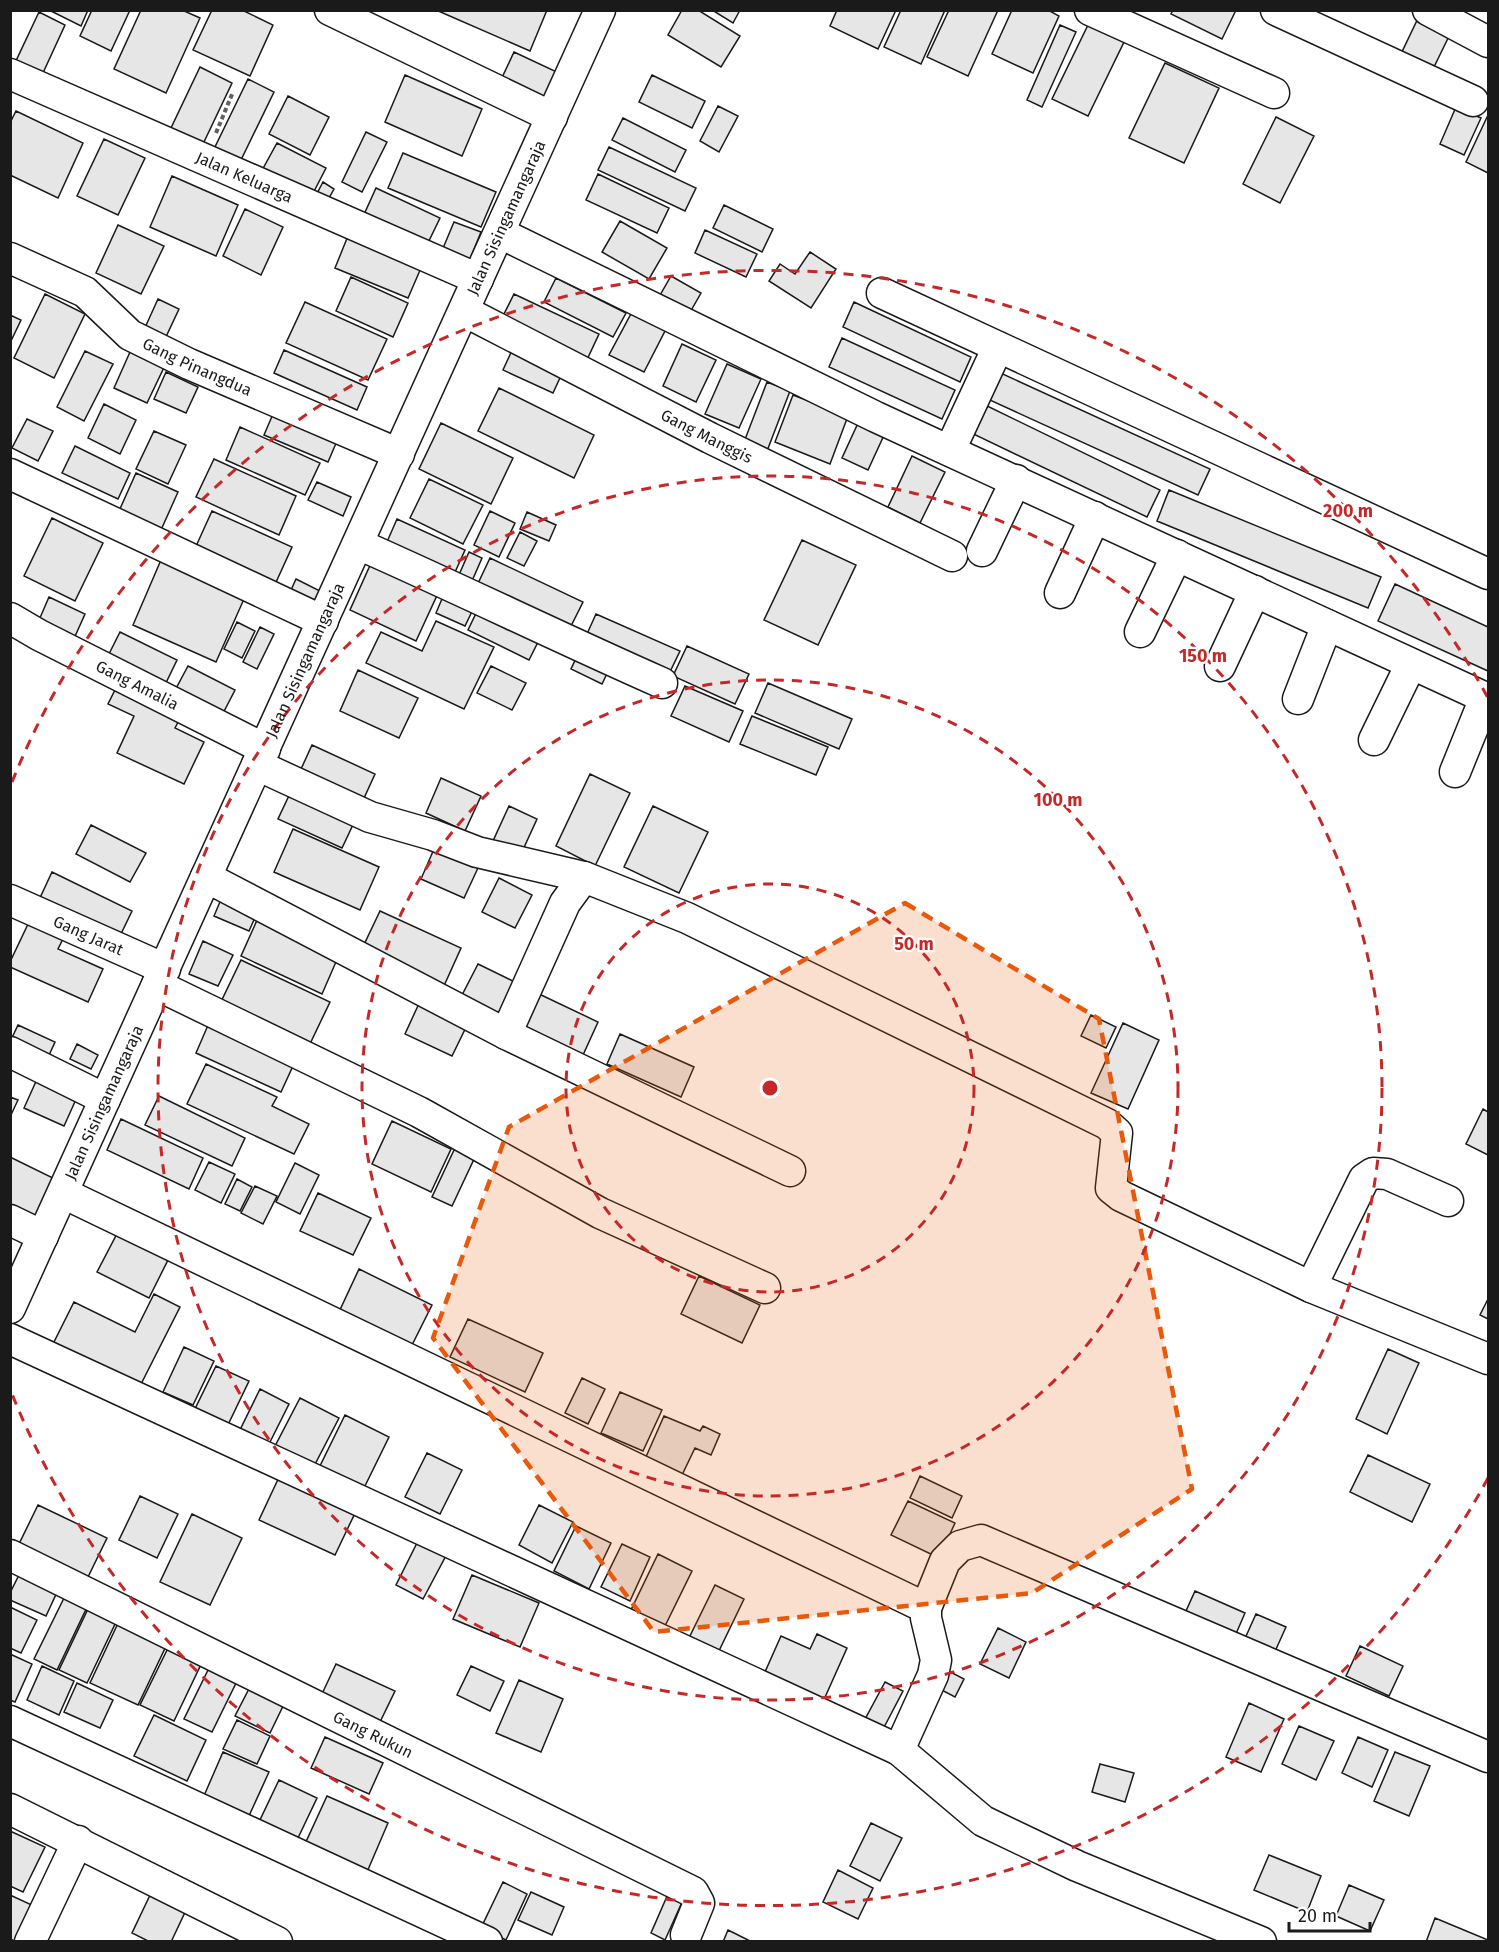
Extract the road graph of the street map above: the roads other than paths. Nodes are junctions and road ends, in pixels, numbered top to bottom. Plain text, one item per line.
1 (330, 10) edge
2 (600, 10) edge
3 (1090, 10) edge
4 (1276, 10) edge
5 (1428, 10) edge
6 (1488, 42) edge
7 (10, 74) edge
8 (1274, 93) dead end
9 (1473, 101) dead end
10 (552, 117) junction
11 (500, 233) junction
12 (10, 258) edge
13 (478, 279) junction
14 (882, 293) dead end
15 (464, 311) junction
16 (998, 347) junction
17 (950, 450) junction
18 (399, 454) junction
19 (10, 474) edge
20 (1016, 480) junction
21 (1095, 517) junction
22 (358, 544) junction
23 (982, 551) dead end
24 (1178, 555) junction
25 (952, 556) dead end
26 (1488, 574) edge
27 (1255, 591) junction
28 (1060, 593) dead end
29 (10, 618) edge
30 (323, 621) junction
31 (1327, 625) junction
32 (1140, 632) dead end
33 (1411, 664) junction
34 (1220, 666) dead end
35 (662, 683) dead end
36 (1298, 699) dead end
37 (1487, 699) edge
38 (1374, 740) dead end
39 (261, 757) junction
40 (1455, 772) dead end
41 (206, 877) junction
42 (584, 877) junction
43 (10, 900) edge
44 (161, 977) junction
45 (506, 1034) junction
46 (10, 1052) edge
47 (105, 1099) junction
48 (790, 1171) dead end
49 (63, 1193) junction
50 (1448, 1201) dead end
51 (10, 1220) edge
52 (43, 1236) junction
53 (1311, 1287) junction
54 (765, 1288) dead end
55 (10, 1308) edge
56 (10, 1339) edge
57 (1488, 1359) edge
58 (10, 1556) edge
59 (926, 1608) junction
60 (10, 1721) edge
61 (899, 1750) junction
62 (1488, 1757) edge
63 (10, 1809) edge
64 (78, 1841) junction
65 (686, 1935) dead end
66 (30, 1941) edge
67 (277, 1941) edge
68 (486, 1941) edge
69 (1261, 1941) edge

1 - 10 street
2 - 10 street, Jalan Sisingamangaraja
3 - 8 street
4 - 9 street
5 - 6 street
7 - 13 street, Jalan Keluarga
10 - 11 street, Jalan Sisingamangaraja
11 - 13 street, Jalan Sisingamangaraja
11 - 17 street
12 - 18 street, Gang Pinangdua
13 - 15 street, Jalan Sisingamangaraja
14 - 16 street
15 - 18 street, Jalan Sisingamangaraja
15 - 25 street, Gang Manggis
16 - 17 street
16 - 26 street
17 - 20 street
18 - 22 street, Jalan Sisingamangaraja
19 - 30 street
20 - 21 street
20 - 23 street
21 - 24 street
21 - 28 street
22 - 30 street, Jalan Sisingamangaraja
22 - 35 street
24 - 27 street
24 - 32 street
27 - 31 street
27 - 34 street
29 - 39 street, Gang Amalia
30 - 39 street, Jalan Sisingamangaraja
31 - 33 street
31 - 36 street
33 - 37 street
33 - 38 street
37 - 40 street
39 - 41 street, Jalan Sisingamangaraja
39 - 42 street, Gang Amalia
41 - 44 street, Jalan Sisingamangaraja
41 - 45 street
42 - 45 street
42 - 53 street, Gang Amalia
43 - 44 street, Gang Jarat
44 - 47 street, Jalan Sisingamangaraja
44 - 54 street, Gang Jarat
45 - 48 street
46 - 47 street
47 - 49 street, Jalan Sisingamangaraja
49 - 52 street, Jalan Sisingamangaraja
49 - 59 street
50 - 53 street
51 - 52 street
52 - 55 street, Jalan Sisingamangaraja
53 - 57 street
56 - 61 street
58 - 65 street, Gang Rukun
59 - 61 street
59 - 62 street
60 - 68 street
61 - 69 street
63 - 64 street
64 - 66 street
64 - 67 street

